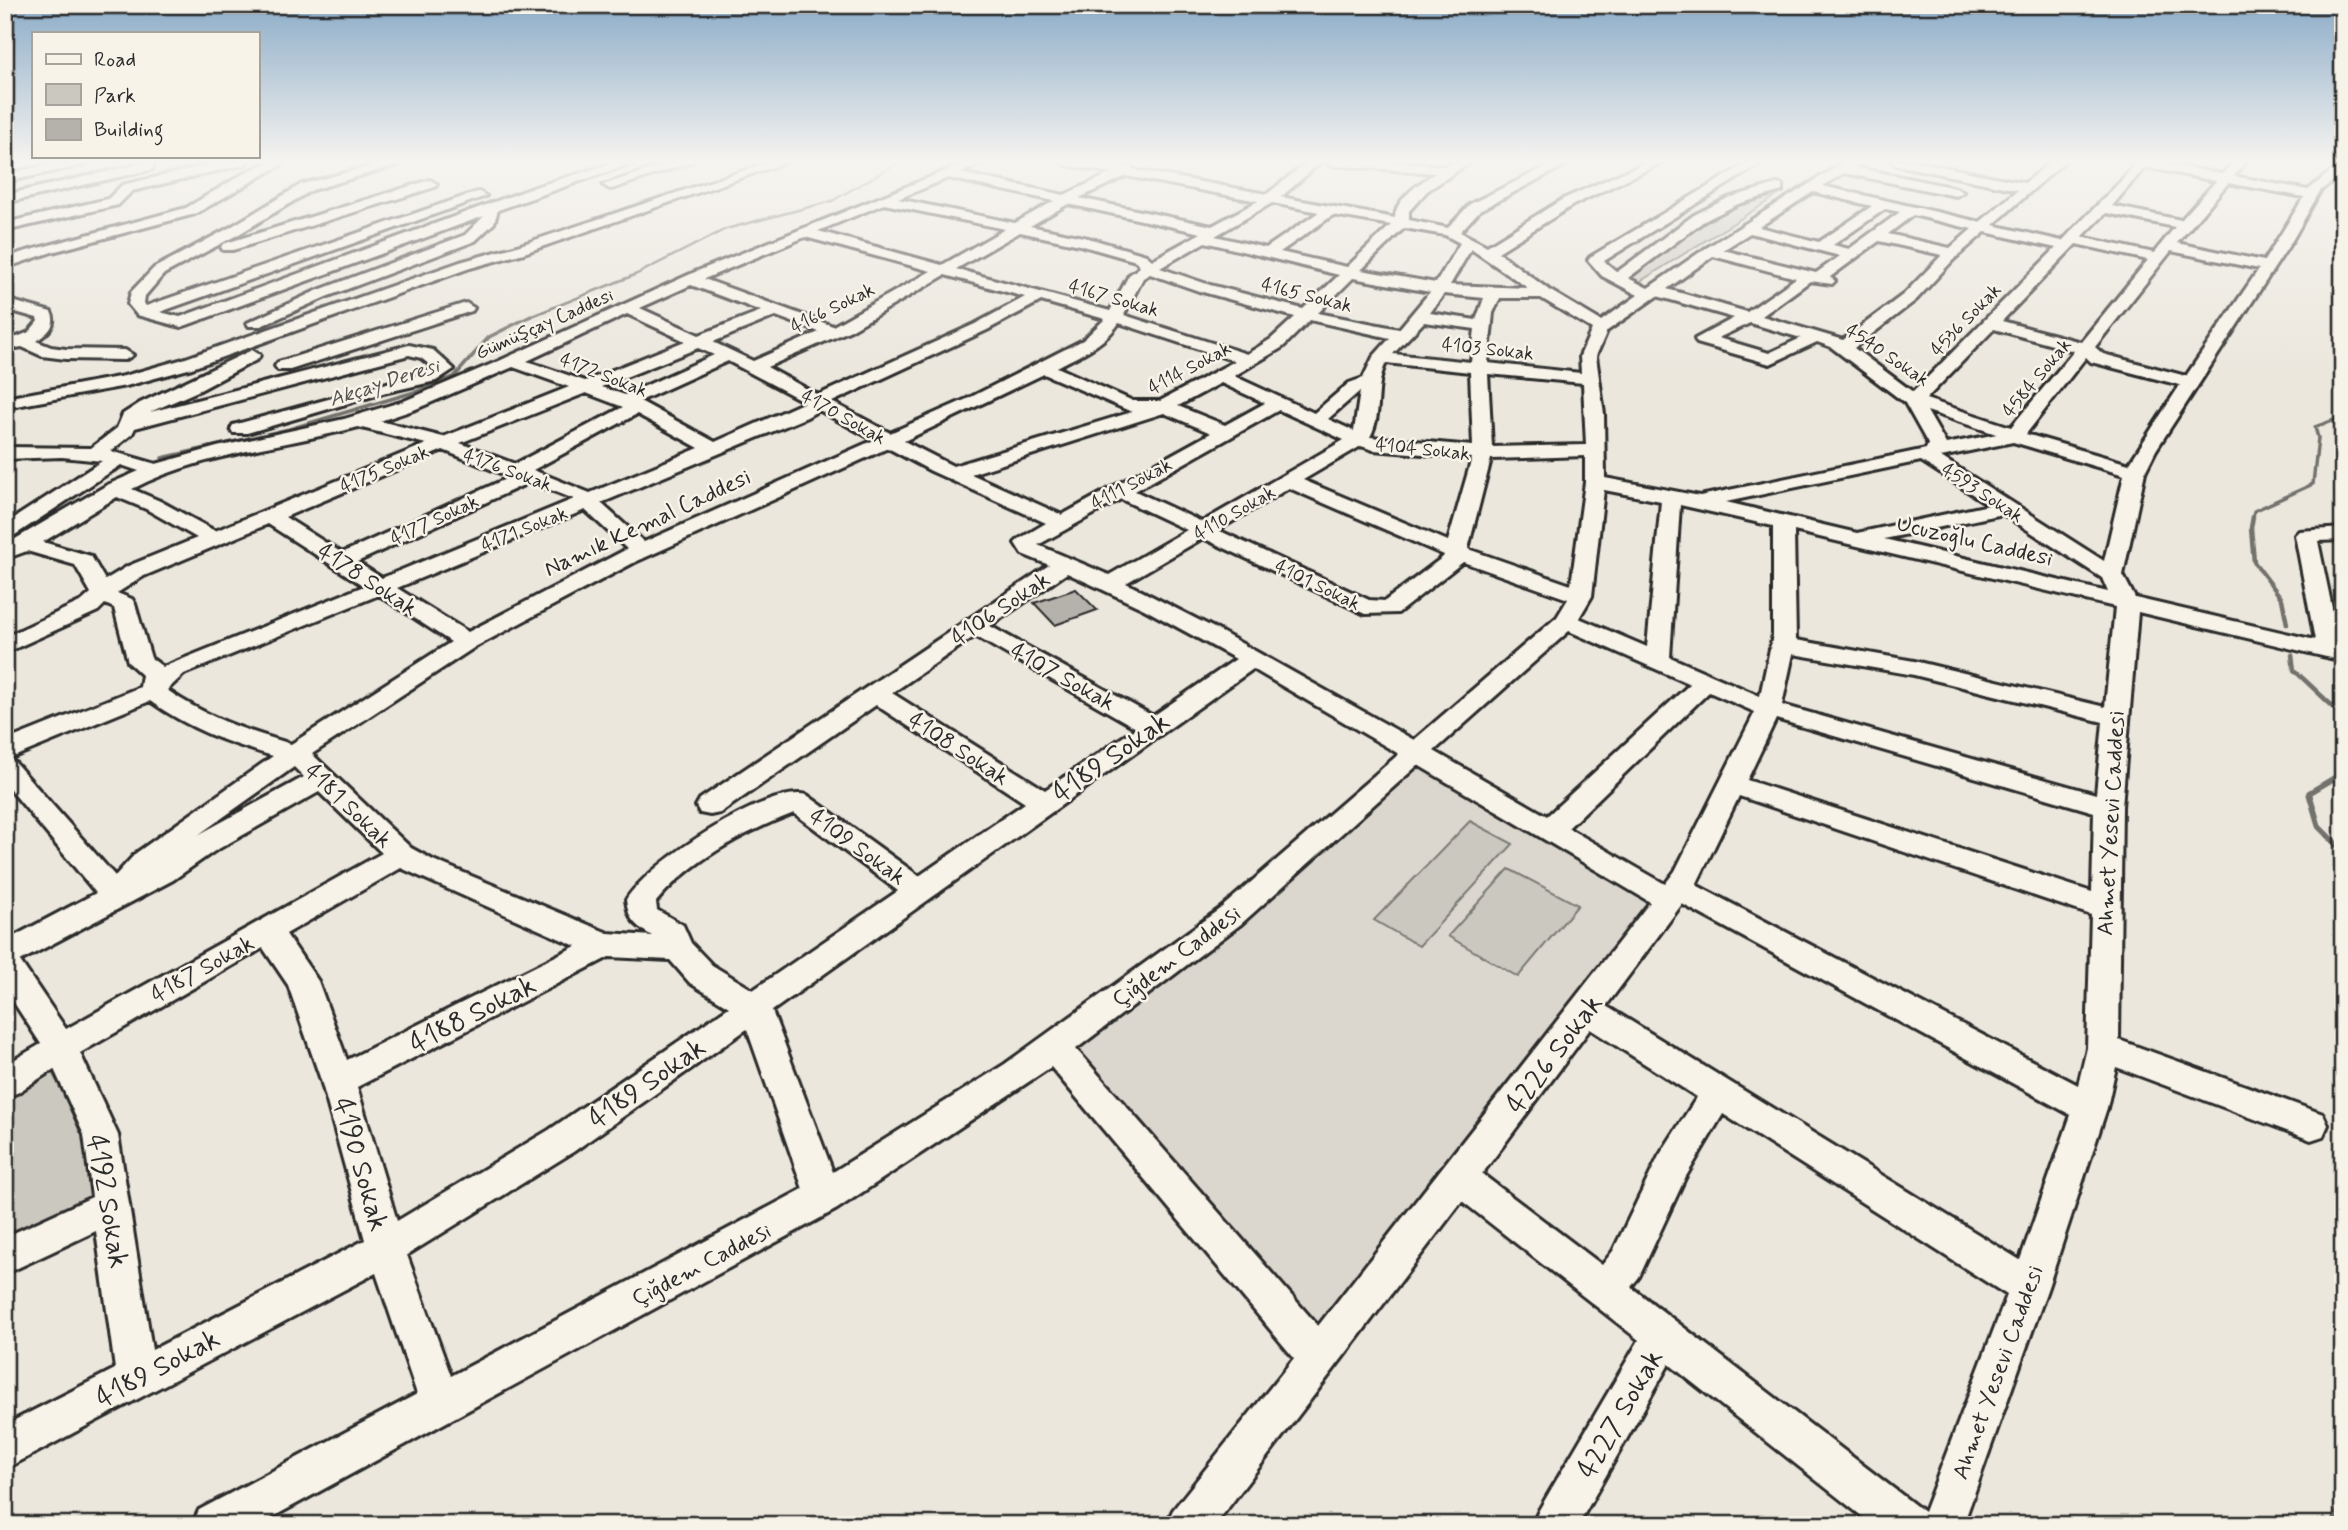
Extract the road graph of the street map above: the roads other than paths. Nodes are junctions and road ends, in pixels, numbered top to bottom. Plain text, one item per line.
1 (40, 232) edge
2 (114, 232) edge
3 (229, 232) edge
4 (240, 232) edge
5 (281, 232) edge
6 (324, 232) edge
7 (375, 232) edge
8 (432, 232) edge
9 (480, 232) edge
10 (571, 232) edge
11 (803, 232) edge
12 (805, 232) edge
13 (1009, 232) edge
14 (1041, 232) edge
15 (1144, 232) edge
16 (1202, 232) edge
17 (1210, 232) edge
18 (1298, 232) edge
19 (1387, 232) edge
20 (1519, 232) edge
21 (1640, 232) edge
22 (1680, 232) edge
23 (1740, 232) edge
24 (1764, 232) edge
25 (1842, 232) edge
26 (1881, 232) edge
27 (1980, 232) edge
28 (2010, 232) edge
29 (2079, 232) edge
30 (2178, 232) edge
31 (2289, 232) edge
32 (1451, 233) edge
33 (1207, 234) junction
34 (225, 235) junction
35 (1876, 236) junction
36 (309, 238) dead end
37 (1469, 240) junction
38 (475, 242) junction
39 (2069, 243) junction
40 (1821, 247) junction
41 (1116, 250) junction
42 (1711, 251) junction
43 (1488, 252) junction
44 (2163, 252) junction
45 (1269, 253) junction
46 (1954, 253) junction
47 (1851, 254) junction
48 (5, 257) edge
49 (180, 258) junction
50 (5, 264) edge
51 (465, 265) junction
52 (2267, 266) junction
53 (1148, 268) junction
54 (946, 270) junction
55 (1352, 272) junction
56 (1617, 279) junction
57 (1818, 279) junction
58 (692, 280) junction
59 (164, 286) dead end
60 (1440, 288) junction
61 (1651, 292) junction
62 (1494, 293) junction
63 (1544, 293) junction
64 (137, 295) junction
65 (1039, 296) junction
66 (5, 304) edge
67 (466, 308) dead end
68 (628, 309) junction
69 (775, 311) junction
70 (143, 312) junction
71 (1306, 316) junction
72 (1419, 316) junction
73 (1115, 317) junction
74 (1751, 317) junction
75 (1990, 323) junction
76 (1484, 326) junction
77 (1601, 328) junction
78 (283, 330) junction
79 (834, 332) junction
80 (1402, 335) junction
81 (1817, 336) junction
82 (22, 341) junction
83 (701, 342) junction
84 (1844, 347) junction
85 (5, 348) edge
86 (2087, 349) junction
87 (125, 355) dead end
88 (728, 355) junction
89 (1383, 358) junction
90 (1250, 359) junction
91 (514, 362) junction
92 (355, 365) junction
93 (752, 367) junction
94 (1044, 367) junction
95 (1479, 369) junction
96 (1221, 376) junction
97 (1590, 379) junction
98 (1372, 380) junction
99 (126, 381) junction
100 (2191, 383) junction
101 (5, 386) edge
102 (194, 386) junction
103 (379, 389) junction
104 (584, 389) junction
105 (62, 393) junction
106 (1912, 400) junction
107 (820, 401) junction
108 (5, 403) edge
109 (631, 404) junction
110 (1277, 404) junction
111 (1164, 406) junction
112 (356, 421) junction
113 (1315, 421) junction
114 (127, 424) junction
115 (1224, 432) junction
116 (2014, 436) junction
117 (888, 440) junction
118 (1357, 440) junction
119 (442, 444) junction
120 (715, 449) junction
121 (1597, 450) junction
122 (5, 453) edge
123 (1483, 453) junction
124 (1930, 453) junction
125 (95, 454) junction
126 (126, 460) junction
127 (155, 471) junction
128 (2135, 472) junction
129 (952, 473) junction
130 (520, 475) junction
131 (1288, 481) junction
132 (1595, 482) junction
133 (114, 489) junction
134 (1118, 490) junction
135 (1671, 496) junction
136 (587, 502) junction
137 (1698, 502) junction
138 (2007, 507) junction
139 (270, 516) junction
140 (1060, 522) junction
141 (1783, 522) junction
142 (1204, 529) junction
143 (5, 533) edge
144 (2343, 534) edge
145 (214, 539) junction
146 (1855, 539) junction
147 (16, 549) edge
148 (641, 551) junction
149 (1456, 552) junction
150 (342, 561) junction
151 (1065, 564) junction
152 (2112, 575) junction
153 (1111, 583) junction
154 (380, 587) junction
155 (102, 594) junction
156 (2127, 603) junction
157 (1573, 608) junction
158 (974, 626) junction
159 (467, 642) junction
160 (1782, 645) junction
161 (5, 646) edge
162 (2336, 652) edge
163 (1252, 659) junction
164 (1658, 660) junction
165 (1706, 682) junction
166 (152, 691) junction
167 (875, 694) junction
168 (1769, 709) junction
169 (2115, 717) junction
170 (1152, 726) junction
171 (5, 751) edge
172 (1418, 751) junction
173 (296, 754) junction
174 (5, 765) edge
175 (322, 779) junction
176 (1732, 784) junction
177 (797, 802) joint
178 (1044, 802) junction
179 (710, 806) dead end
180 (2108, 807) junction
181 (1548, 831) junction
182 (401, 855) junction
183 (919, 891) junction
184 (1672, 894) junction
185 (115, 896) junction
186 (2105, 908) junction
187 (268, 932) junction
188 (605, 945) junction
189 (678, 950) junction
190 (5, 955) edge
191 (5, 964) edge
192 (755, 1007) junction
193 (1586, 1010) junction
194 (61, 1048) junction
195 (1055, 1048) junction
196 (2103, 1048) junction
197 (338, 1080) junction
198 (5, 1083) edge
199 (1718, 1093) junction
200 (2090, 1108) junction
201 (2311, 1125) dead end
202 (1459, 1177) junction
203 (824, 1197) junction
204 (112, 1206) junction
205 (386, 1248) junction
206 (5, 1256) edge
207 (2029, 1287) junction
208 (1605, 1292) junction
209 (1664, 1337) junction
210 (1320, 1357) junction
211 (136, 1378) junction
212 (441, 1404) junction
213 (5, 1448) edge
214 (214, 1525) edge
215 (1188, 1525) edge
216 (1554, 1525) edge
217 (1909, 1525) edge
218 (1941, 1525) edge

1 - 48 street
2 - 50 street
3 - 34 street
4 - 34 street
5 - 49 street
6 - 36 street
7 - 70 street
8 - 70 street
9 - 38 street
10 - 51 street
11 - 58 street, Gümüşçay Caddesi
12 - 54 street, 4167 Sokak
13 - 54 street, 4166 Sokak
14 - 41 street, 4165 Sokak
15 - 41 street
16 - 33 street
17 - 33 street, Namık Kemal Caddesi
18 - 45 street
19 - 55 street, 4114 Sokak
20 - 43 street
21 - 56 street
22 - 56 street
23 - 42 street
24 - 40 street
25 - 40 street
26 - 35 street
27 - 46 street
28 - 39 street
29 - 39 street, 4536 Sokak
30 - 44 street, 4584 Sokak
31 - 52 street
32 - 37 street
33 - 45 street
33 - 53 street, Namık Kemal Caddesi
34 - 49 street
35 - 46 street
35 - 47 street
37 - 43 street
37 - 60 street
38 - 51 street
38 - 99 street
39 - 44 street
39 - 75 street, 4536 Sokak
40 - 47 street
41 - 53 street, 4165 Sokak
42 - 57 street
42 - 61 street
43 - 63 street
44 - 52 street
44 - 86 street, 4584 Sokak
45 - 55 street
46 - 84 street
47 - 57 street
49 - 64 street
51 - 78 street
52 - 100 street
53 - 71 street, 4165 Sokak
53 - 73 street, Namık Kemal Caddesi
54 - 65 street, 4167 Sokak
54 - 79 street, 4166 Sokak
55 - 60 street
55 - 71 street, 4114 Sokak
56 - 61 street, 4540 Sokak
57 - 74 street
58 - 68 street, Gümüşçay Caddesi
58 - 69 street
59 - 64 street
60 - 62 street
60 - 72 street
61 - 74 street, 4540 Sokak
61 - 77 street
62 - 63 street
62 - 76 street, 4101 Sokak
63 - 77 street
64 - 70 street
65 - 73 street, 4167 Sokak
65 - 107 street, 4171 Sokak
66 - 82 street
67 - 102 street
68 - 83 street, 4170 Sokak
68 - 91 street, Gümüşçay Caddesi
69 - 79 street
69 - 83 street, 4175 Sokak
71 - 80 street, 4165 Sokak
71 - 90 street, 4114 Sokak
72 - 76 street
72 - 80 street
73 - 90 street, 4167 Sokak
73 - 94 street, Namık Kemal Caddesi
74 - 81 street, 4540 Sokak
74 - 81 street
75 - 86 street
75 - 106 street, 4536 Sokak
76 - 95 street, 4101 Sokak
77 - 97 street
78 - 99 street
78 - 102 street
79 - 93 street, 4166 Sokak
80 - 89 street
81 - 84 street, 4540 Sokak
82 - 85 street
82 - 87 street
83 - 88 street, 4170 Sokak
83 - 104 street, 4175 Sokak
84 - 106 street, 4540 Sokak
86 - 100 street
86 - 116 street, 4584 Sokak
88 - 93 street, 4170 Sokak
88 - 109 street, 4177 Sokak
89 - 95 street, 4103 Sokak
89 - 98 street
90 - 96 street, 4114 Sokak
91 - 104 street, 4172 Sokak
91 - 112 street, Gümüşçay Caddesi
92 - 103 street
92 - 103 street
92 - 114 street
93 - 107 street, 4170 Sokak
94 - 111 street
94 - 117 street, Namık Kemal Caddesi
95 - 97 street, 4103 Sokak
95 - 123 street, 4101 Sokak
96 - 110 street, 4104 Sokak
96 - 111 street, 4114 Sokak
97 - 121 street
98 - 113 street
98 - 118 street
99 - 105 street
100 - 128 street
101 - 105 street
102 - 114 street
103 - 126 street
104 - 109 street, 4172 Sokak
104 - 119 street, 4175 Sokak
105 - 108 street
106 - 116 street, 4540 Sokak
106 - 124 street
107 - 117 street, 4170 Sokak
107 - 120 street, 4171 Sokak
109 - 120 street, 4172 Sokak
109 - 130 street, 4177 Sokak
110 - 113 street, 4104 Sokak
110 - 115 street, 4111 Sokak
111 - 115 street
111 - 129 street, 4114 Sokak
112 - 119 street, 4176 Sokak
112 - 127 street, Gümüşçay Caddesi
113 - 118 street, 4104 Sokak
114 - 125 street
115 - 134 street, 4111 Sokak
116 - 124 street, 4584 Sokak
116 - 128 street, 4540 Sokak
117 - 129 street, 4170 Sokak
117 - 148 street, Namık Kemal Caddesi
118 - 123 street, 4104 Sokak
118 - 131 street, 4110 Sokak
119 - 130 street, 4176 Sokak
119 - 139 street, 4175 Sokak
120 - 136 street, 4171 Sokak
121 - 123 street, 4104 Sokak
121 - 132 street
122 - 125 street
123 - 149 street, 4101 Sokak
124 - 137 street, 4584 Sokak
124 - 138 street, 4593 Sokak
125 - 126 street
126 - 127 street
126 - 143 street
127 - 133 street, Gümüşçay Caddesi
128 - 152 street
129 - 140 street, 4170 Sokak
130 - 136 street, 4176 Sokak
130 - 150 street, 4177 Sokak
131 - 142 street, 4110 Sokak
131 - 149 street
132 - 135 street, Ucuzoğlu Caddesi
132 - 157 street
133 - 145 street
133 - 147 street, Gümüşçay Caddesi
134 - 140 street, 4111 Sokak
134 - 142 street, 4101 Sokak
135 - 137 street, Ucuzoğlu Caddesi
135 - 164 street
136 - 148 street, 4176 Sokak
136 - 154 street, 4171 Sokak
137 - 141 street, Ucuzoğlu Caddesi
138 - 146 street
138 - 152 street, 4593 Sokak
139 - 145 street, 4175 Sokak
139 - 150 street, 4178 Sokak
140 - 151 street, 4111 Sokak
141 - 146 street, Ucuzoğlu Caddesi
141 - 160 street, 4226 Sokak
142 - 149 street, 4101 Sokak
142 - 153 street, 4110 Sokak
144 - 162 street
145 - 155 street, 4175 Sokak
146 - 156 street, Ucuzoğlu Caddesi
147 - 155 street
148 - 159 street, Namık Kemal Caddesi
149 - 157 street
150 - 154 street, 4178 Sokak
151 - 153 street, 4106 Sokak
151 - 158 street, 4106 Sokak
152 - 156 street
153 - 163 street, 4106 Sokak
154 - 159 street, 4178 Sokak
154 - 166 street, 4171 Sokak
155 - 161 street, 4175 Sokak
155 - 166 street
156 - 162 street, Ucuzoğlu Caddesi
156 - 169 street, Ahmet Yesevi Caddesi
157 - 164 street
157 - 172 street, Çiğdem Caddesi
158 - 167 street, 4106 Sokak
158 - 170 street, 4107 Sokak
159 - 173 street, Namık Kemal Caddesi
160 - 168 street, 4226 Sokak
160 - 169 street
163 - 170 street, 4189 Sokak
163 - 172 street, 4106 Sokak
164 - 165 street
165 - 168 street
165 - 181 street
166 - 171 street, 4171 Sokak
166 - 173 street, 4181 Sokak
167 - 178 street, 4108 Sokak
167 - 179 street, 4106 Sokak
168 - 176 street, 4226 Sokak
168 - 180 street
169 - 180 street, Ahmet Yesevi Caddesi
170 - 178 street, 4189 Sokak
172 - 181 street, 4106 Sokak
172 - 195 street, Çiğdem Caddesi
173 - 175 street, 4181 Sokak
173 - 185 street, Namık Kemal Caddesi
174 - 185 street
175 - 182 street, 4181 Sokak
175 - 185 street
176 - 184 street, 4226 Sokak
176 - 186 street
177 - 183 street, 4109 Sokak
177 - 189 street
178 - 183 street, 4189 Sokak
180 - 186 street, Ahmet Yesevi Caddesi
181 - 184 street, 4106 Sokak
182 - 187 street, 4187 Sokak
182 - 188 street, 4181 Sokak
183 - 192 street, 4189 Sokak
184 - 193 street, 4226 Sokak
184 - 200 street
185 - 190 street, Namık Kemal Caddesi
186 - 196 street, Ahmet Yesevi Caddesi
187 - 194 street, 4187 Sokak
187 - 197 street, 4190 Sokak
188 - 189 street
188 - 197 street, 4188 Sokak
189 - 192 street
191 - 194 street, 4192 Sokak
192 - 203 street
192 - 205 street, 4189 Sokak
193 - 199 street
193 - 202 street, 4226 Sokak
194 - 198 street, 4187 Sokak
194 - 204 street, 4192 Sokak
195 - 203 street, Çiğdem Caddesi
195 - 210 street
196 - 200 street, Ahmet Yesevi Caddesi
196 - 201 street
197 - 205 street, 4190 Sokak
199 - 207 street
199 - 208 street
200 - 207 street, Ahmet Yesevi Caddesi
202 - 208 street
202 - 210 street, 4226 Sokak
203 - 212 street, Çiğdem Caddesi
204 - 206 street
204 - 211 street, 4192 Sokak
205 - 211 street, 4189 Sokak
205 - 212 street, 4190 Sokak
207 - 218 street, Ahmet Yesevi Caddesi
208 - 209 street
209 - 216 street, 4227 Sokak
209 - 217 street
210 - 215 street, 4226 Sokak
211 - 213 street, 4189 Sokak
212 - 214 street, Çiğdem Caddesi

